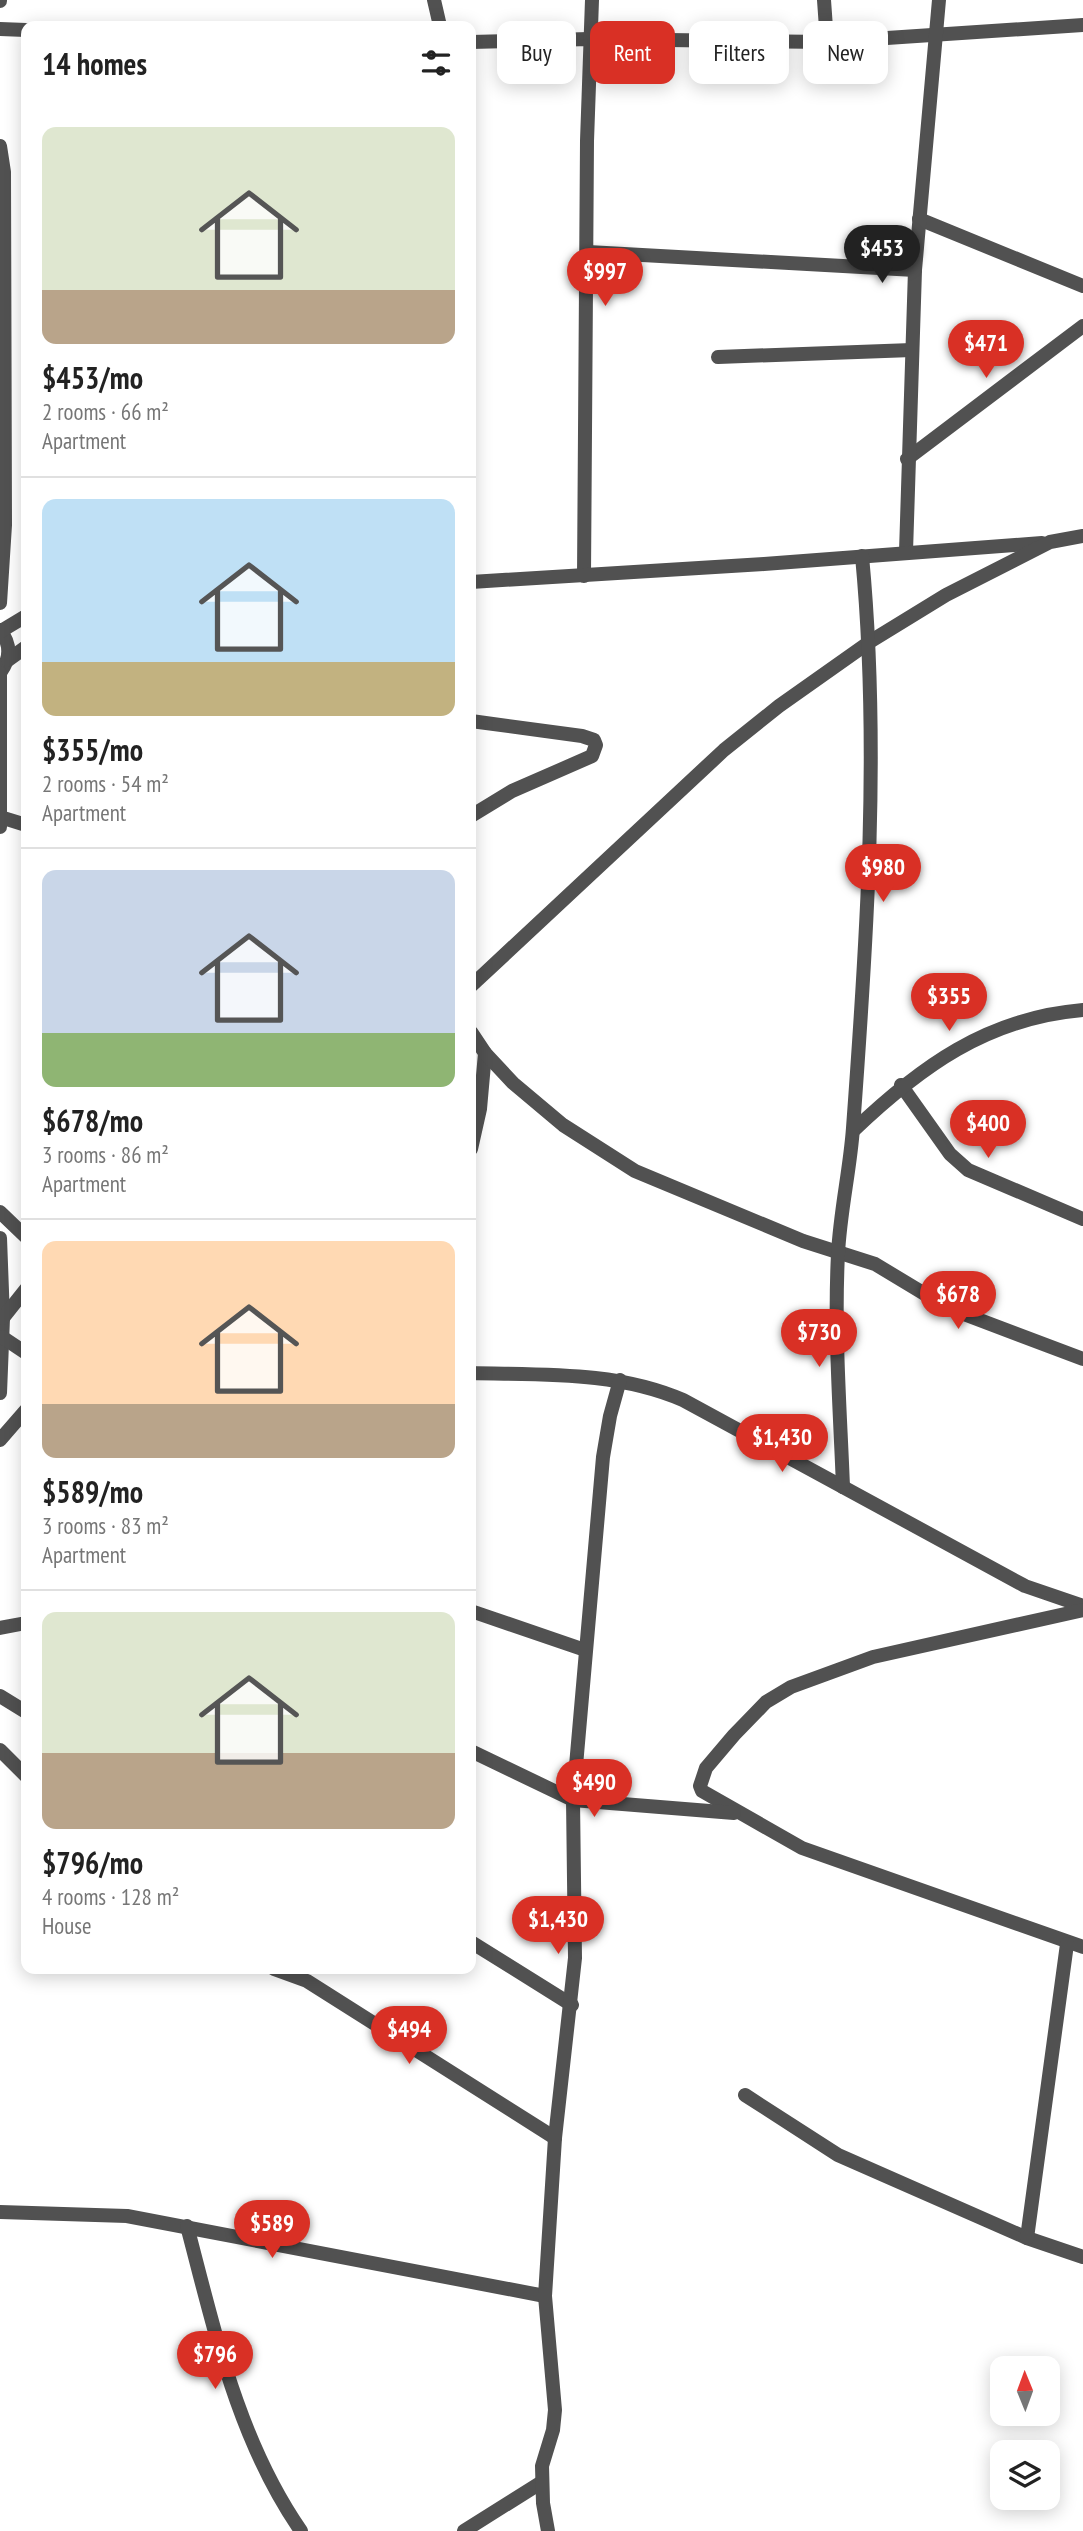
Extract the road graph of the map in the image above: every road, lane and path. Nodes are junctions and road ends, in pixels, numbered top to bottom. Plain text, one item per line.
1 (434, 0) edge
2 (592, 0) edge
3 (824, 0) edge
4 (939, 0) edge
5 (439, 21) edge
6 (591, 21) edge
7 (826, 21) edge
8 (1083, 25) edge
9 (0, 29) edge
10 (21, 30) edge
11 (934, 36) junction
12 (590, 39) joint
13 (888, 39) edge
14 (675, 40) edge
15 (476, 42) edge
16 (803, 42) edge
17 (0, 146) edge
18 (919, 219) junction
19 (588, 252) junction
20 (915, 270) junction
21 (1083, 286) edge
22 (1083, 326) edge
23 (912, 350) junction
24 (718, 357) dead end
25 (907, 459) junction
26 (1083, 536) edge
27 (1050, 542) junction
28 (906, 552) junction
29 (862, 556) junction
30 (584, 576) junction
31 (476, 582) edge
32 (0, 603) edge
33 (21, 619) edge
34 (1, 630) edge
35 (871, 641) junction
36 (21, 652) edge
37 (3, 668) edge
38 (476, 722) edge
39 (476, 813) edge
40 (0, 817) edge
41 (21, 823) edge
42 (0, 827) edge
43 (476, 981) edge
44 (1083, 1010) edge
45 (476, 1039) edge
46 (485, 1052) junction
47 (901, 1085) junction
48 (476, 1127) edge
49 (853, 1131) junction
50 (0, 1212) edge
51 (1083, 1219) edge
52 (21, 1232) edge
53 (0, 1238) edge
54 (838, 1251) junction
55 (21, 1295) edge
56 (3, 1318) junction
57 (2, 1337) junction
58 (21, 1350) edge
59 (1083, 1359) edge
60 (476, 1373) edge
61 (621, 1380) junction
62 (0, 1393) edge
63 (21, 1416) edge
64 (0, 1440) edge
65 (843, 1487) junction
66 (1083, 1608) edge
67 (476, 1613) edge
68 (21, 1624) edge
69 (0, 1628) edge
70 (585, 1650) junction
71 (0, 1696) edge
72 (21, 1709) edge
73 (0, 1750) edge
74 (476, 1753) edge
75 (21, 1771) edge
76 (573, 1800) junction
77 (738, 1813) junction
78 (1067, 1944) junction
79 (476, 1945) edge
80 (1083, 1947) edge
81 (288, 1974) edge
82 (572, 2005) junction
83 (745, 2095) dead end
84 (555, 2138) junction
85 (0, 2212) edge
86 (187, 2226) junction
87 (1027, 2238) junction
88 (1083, 2257) edge
89 (545, 2296) junction
90 (541, 2482) junction
91 (301, 2531) edge
92 (464, 2531) edge
93 (548, 2531) edge

1 - 5 street
2 - 6 street
3 - 7 street
4 - 11 street
8 - 11 street
9 - 10 street
11 - 13 street
11 - 18 street
12 - 15 street
12 - 19 street
14 - 16 street
17 - 32 street
18 - 20 street
18 - 21 street
19 - 20 street
19 - 30 street
20 - 23 street
22 - 25 street
23 - 24 street
23 - 25 street
25 - 28 street
26 - 27 street
27 - 28 street
27 - 35 street
28 - 29 street
29 - 30 street
29 - 35 street
30 - 31 street
33 - 34 street
34 - 37 street
35 - 43 street
35 - 49 street
36 - 37 street
37 - 40 street
38 - 39 street
40 - 41 street
40 - 42 street
44 - 47 street
45 - 46 street
46 - 48 street
46 - 54 street
47 - 49 street
47 - 51 street
49 - 54 street
50 - 52 street
53 - 56 street
54 - 59 street
54 - 65 street
55 - 56 street
56 - 57 street
57 - 58 street
57 - 62 street
60 - 61 street
61 - 65 street
61 - 70 street
63 - 64 street
65 - 66 street
66 - 77 street
67 - 70 street
68 - 69 street
70 - 76 street
71 - 72 street
73 - 75 street
74 - 76 street
76 - 77 street
76 - 82 street
77 - 78 street
78 - 80 street
78 - 87 street
79 - 82 street
81 - 84 street
82 - 84 street
83 - 87 street
84 - 89 street
85 - 86 street
86 - 89 street
86 - 91 street
87 - 88 street
89 - 90 street
90 - 92 street
90 - 93 street

